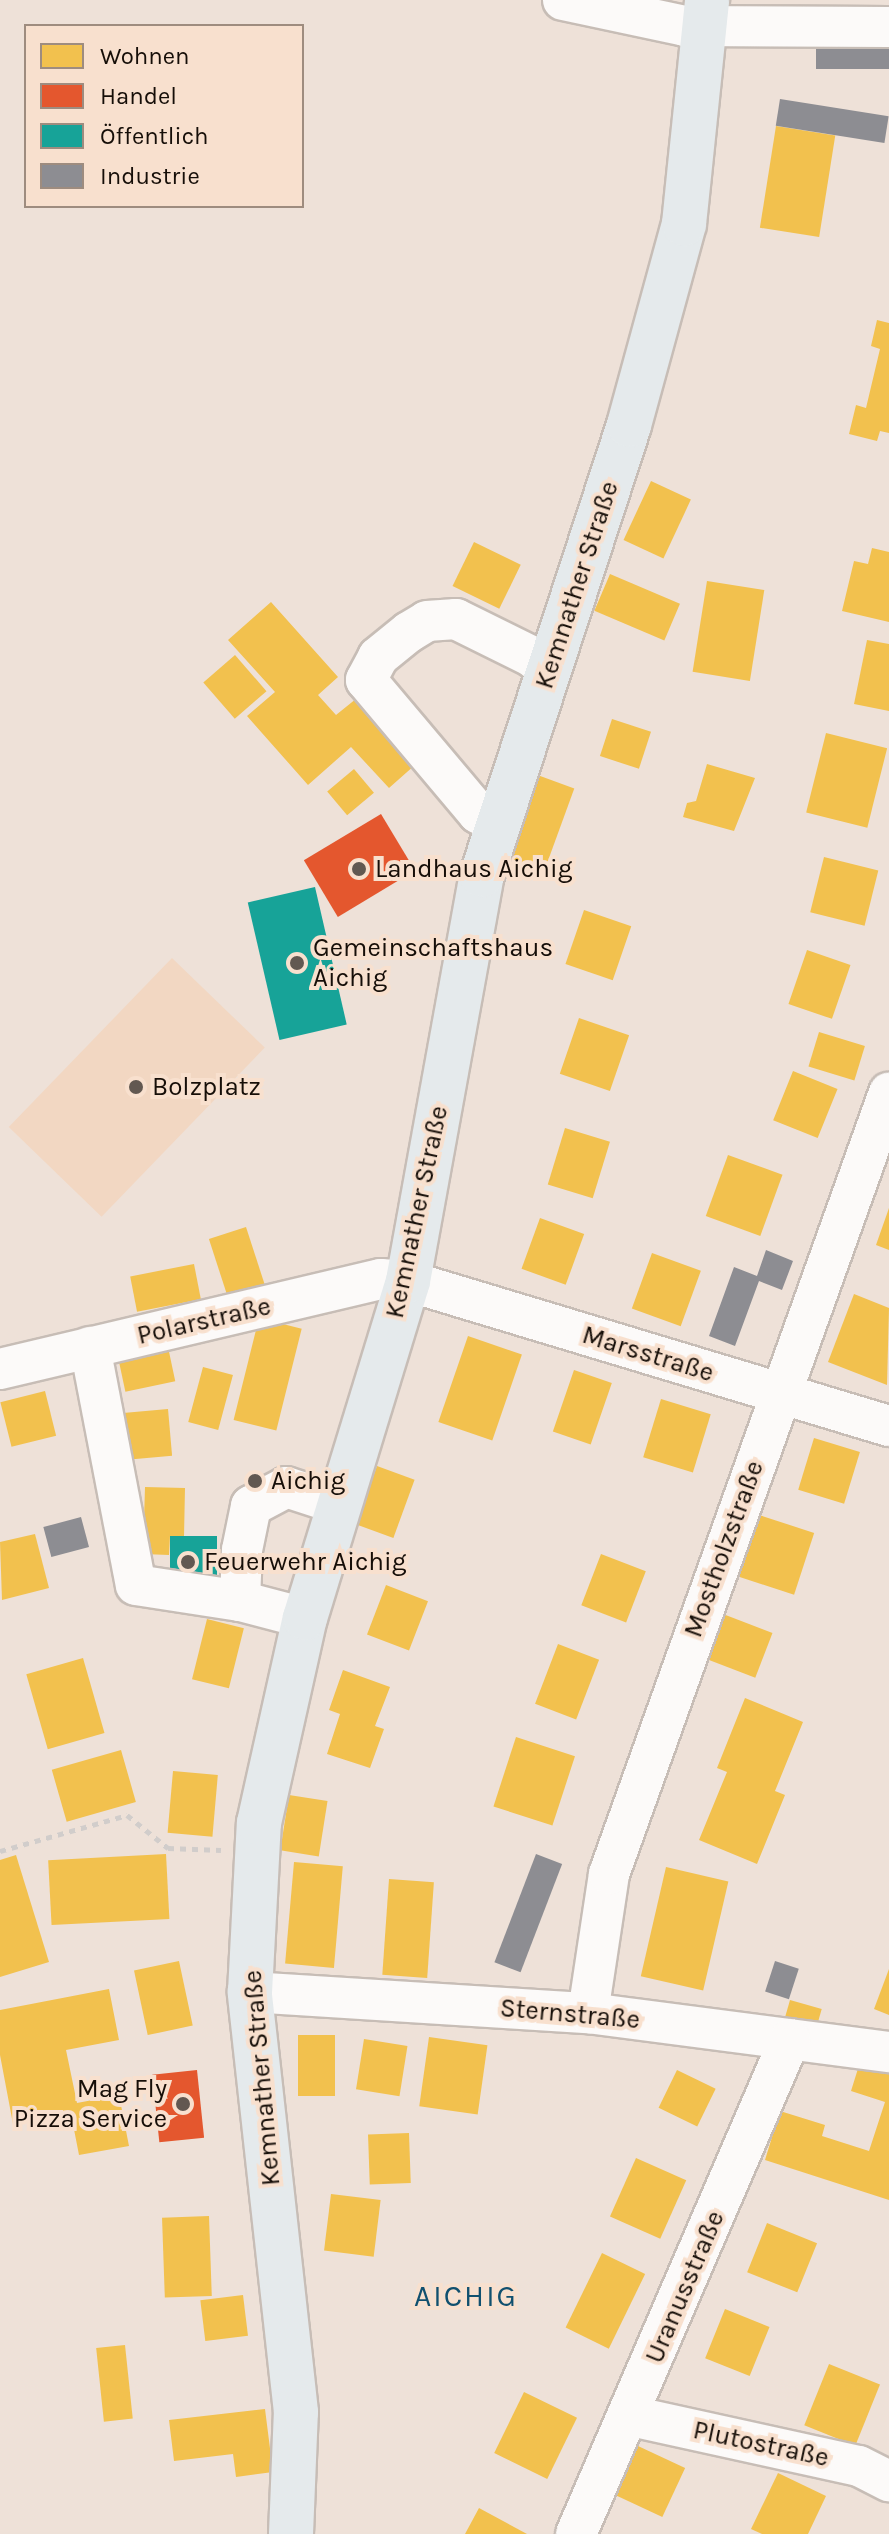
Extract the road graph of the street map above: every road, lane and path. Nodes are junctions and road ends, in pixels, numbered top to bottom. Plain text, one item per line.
1 (563, 0) edge
2 (708, 13) edge
3 (889, 27) edge
4 (549, 671) junction
5 (499, 823) junction
6 (889, 1093) edge
7 (408, 1281) junction
8 (90, 1347) junction
9 (0, 1369) edge
10 (779, 1395) junction
11 (889, 1426) edge
12 (338, 1504) junction
13 (240, 1601) junction
14 (305, 1618) junction
15 (0, 1851) edge
16 (258, 1852) junction
17 (250, 1992) junction
18 (588, 2013) junction
19 (790, 2039) junction
20 (889, 2052) edge
21 (631, 2416) junction
22 (889, 2481) edge
23 (291, 2534) edge
24 (576, 2534) edge

1 - 2 street
2 - 3 street
2 - 4 main road, Kemnather Straße
4 - 5 main road, Kemnather Straße
4 - 5 street
5 - 7 main road, Kemnather Straße
6 - 10 street, Mostholzstraße
7 - 8 street, Polarstraße
7 - 10 street, Marsstraße
7 - 12 main road, Kemnather Straße
8 - 9 street, Polarstraße
8 - 13 street
10 - 11 street, Marsstraße
10 - 18 street, Mostholzstraße
12 - 13 street
12 - 14 main road, Kemnather Straße
13 - 14 street
14 - 16 main road, Kemnather Straße
15 - 16 path
16 - 17 main road, Kemnather Straße
17 - 18 street, Sternstraße
17 - 23 main road, Kemnather Straße
18 - 19 street, Sternstraße
19 - 20 street, Sternstraße
19 - 21 street, Uranusstraße
21 - 22 street, Plutostraße
21 - 24 street, Uranusstraße

